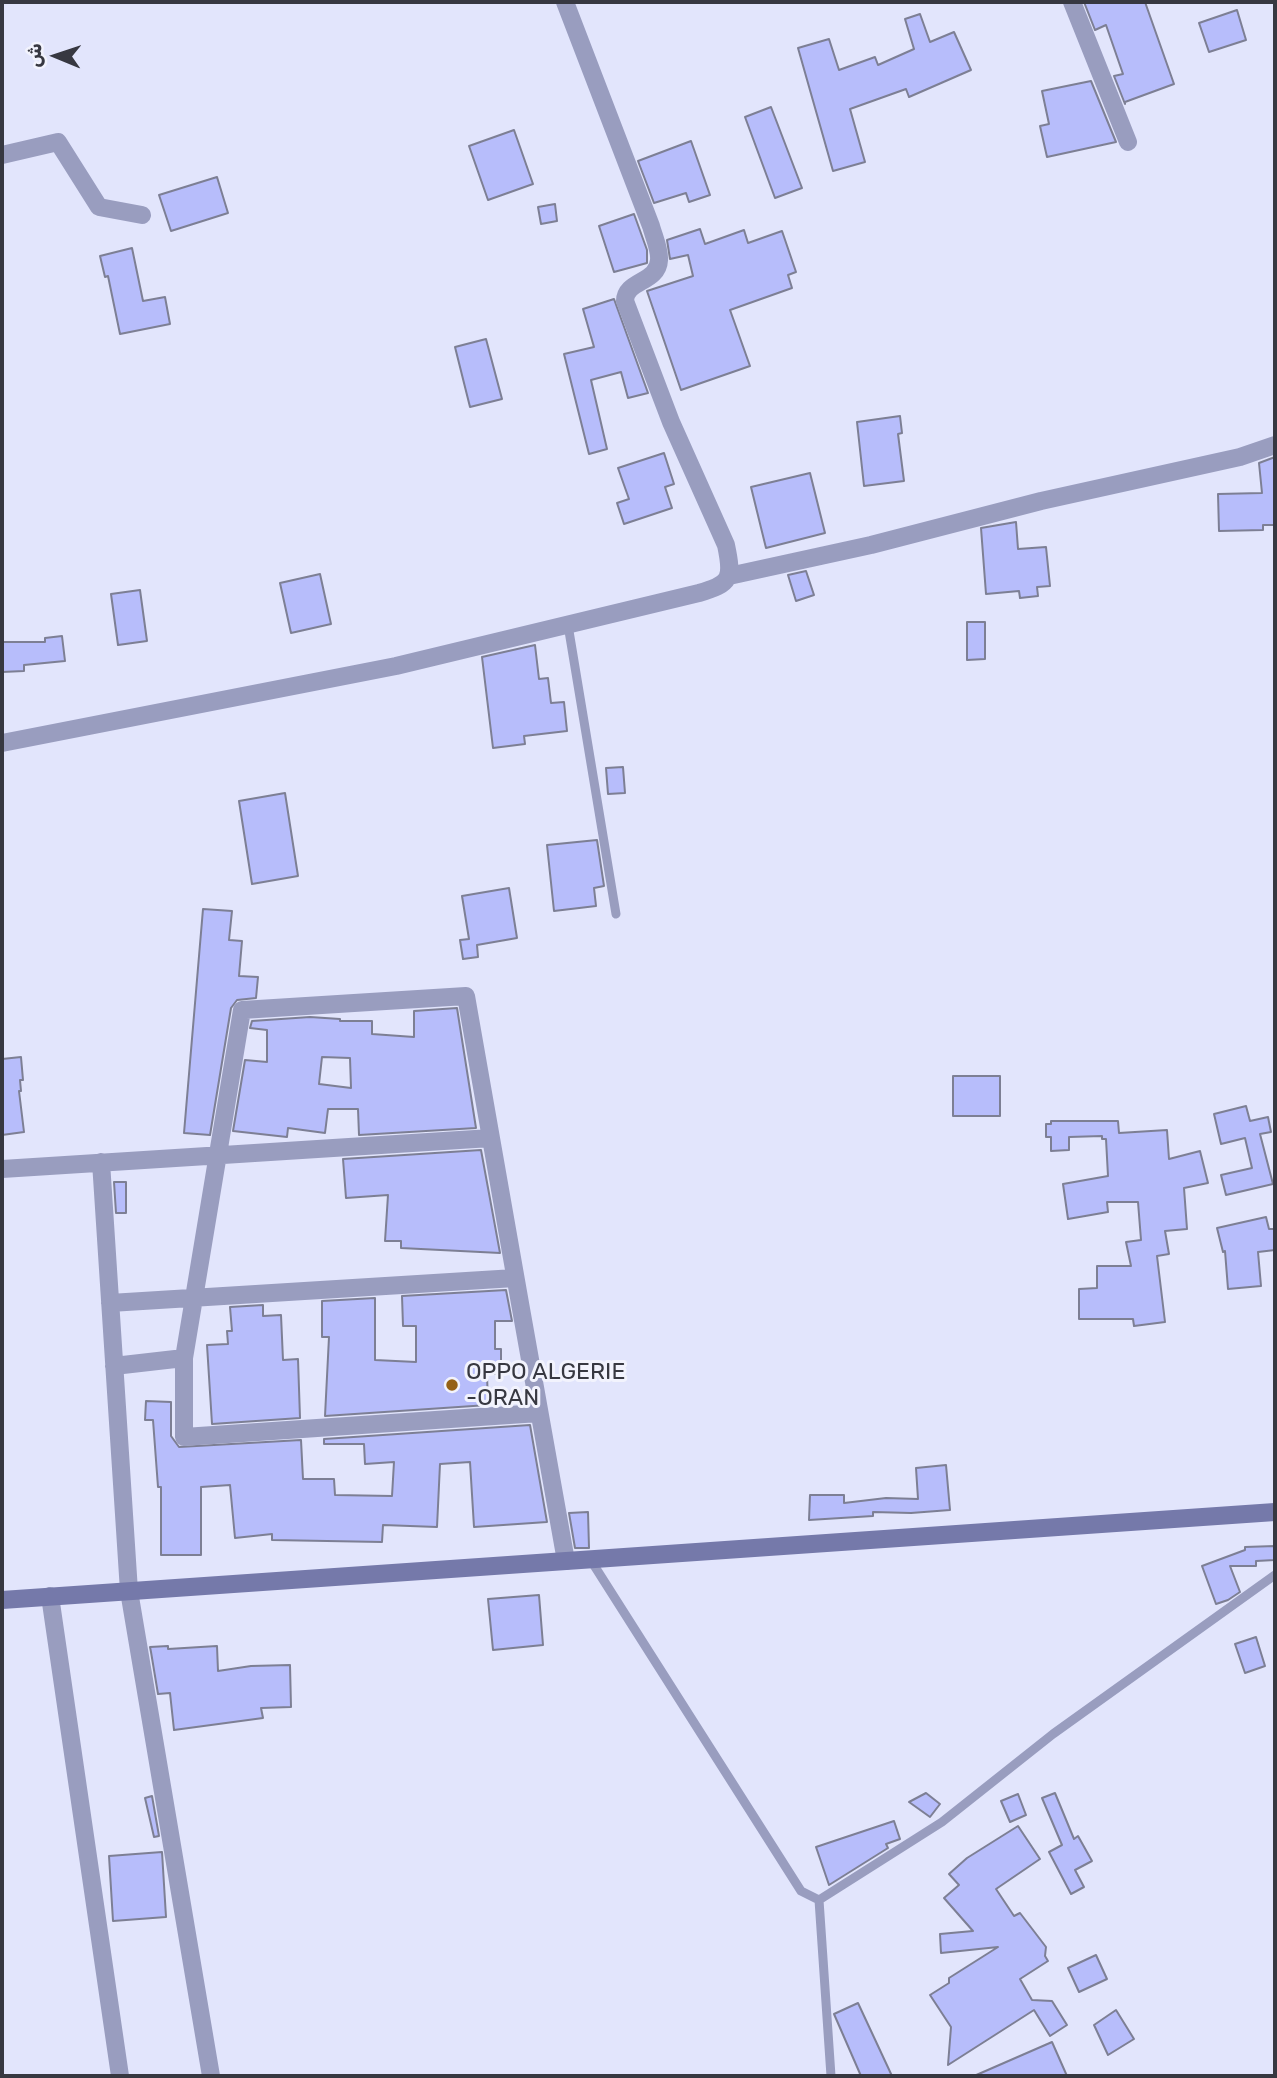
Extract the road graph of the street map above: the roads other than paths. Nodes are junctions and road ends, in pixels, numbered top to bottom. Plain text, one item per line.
1 (565, 2) edge
2 (1072, 2) edge
3 (1128, 142) dead end
4 (2, 155) edge
5 (142, 215) dead end
6 (1275, 445) edge
7 (729, 576) junction
8 (568, 625) junction
9 (2, 743) edge
10 (616, 914) dead end
11 (491, 1138) junction
12 (218, 1155) junction
13 (101, 1162) junction
14 (2, 1169) edge
15 (516, 1278) junction
16 (194, 1298) junction
17 (110, 1303) junction
18 (184, 1358) junction
19 (114, 1366) junction
20 (540, 1413) junction
21 (1275, 1512) edge
22 (590, 1559) junction
23 (566, 1561) junction
24 (1275, 1575) edge
25 (129, 1591) junction
26 (51, 1596) junction
27 (2, 1600) edge
28 (819, 1900) junction
29 (120, 2076) edge
30 (211, 2076) edge
31 (831, 2076) edge

1 - 7 street
2 - 3 street
4 - 5 street
6 - 7 street
7 - 8 street
8 - 9 street
8 - 10 lane
11 - 12 street
11 - 12 street
11 - 15 street
12 - 13 street
12 - 16 street
13 - 14 street
13 - 17 street
15 - 16 street
15 - 20 street
16 - 17 street
16 - 18 street
17 - 19 street
18 - 19 street
18 - 20 street
19 - 25 street
20 - 23 street
21 - 22 main road
22 - 23 main road
22 - 28 lane
23 - 25 main road
24 - 28 lane
25 - 26 main road
25 - 30 street
26 - 27 main road
26 - 29 street
28 - 31 lane

